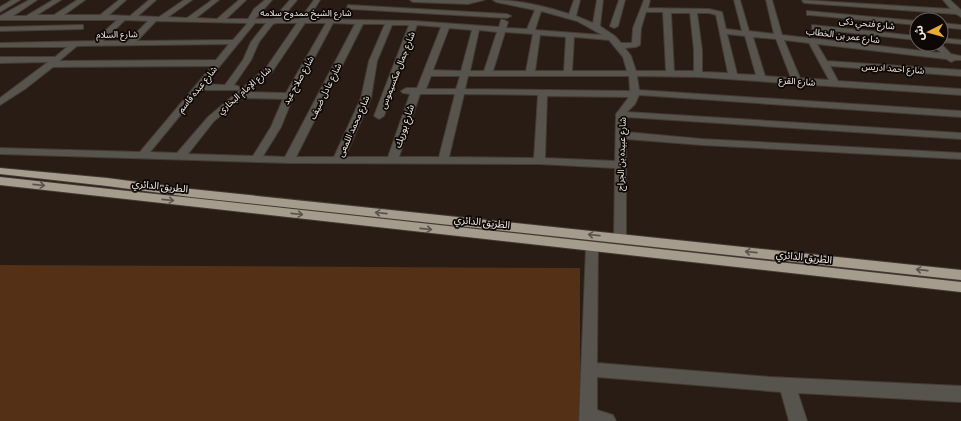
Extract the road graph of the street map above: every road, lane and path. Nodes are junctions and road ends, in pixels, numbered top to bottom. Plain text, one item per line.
1 (17, 0) edge
2 (34, 0) edge
3 (58, 0) edge
4 (82, 0) edge
5 (123, 0) edge
6 (153, 0) edge
7 (189, 0) edge
8 (216, 0) edge
9 (243, 0) edge
10 (269, 0) edge
11 (294, 0) edge
12 (317, 0) edge
13 (354, 0) edge
14 (412, 0) edge
15 (480, 0) edge
16 (500, 0) edge
17 (577, 0) edge
18 (600, 0) edge
19 (622, 0) edge
20 (647, 0) edge
21 (676, 0) edge
22 (737, 0) edge
23 (769, 0) edge
24 (805, 0) edge
25 (876, 0) edge
26 (946, 0) edge
27 (513, 3) junction
28 (525, 3) edge
29 (352, 8) junction
30 (545, 8) junction
31 (888, 8) junction
32 (0, 10) edge
33 (644, 10) junction
34 (672, 11) junction
35 (693, 11) junction
36 (810, 13) junction
37 (960, 13) edge
38 (507, 16) junction
39 (91, 17) junction
40 (102, 17) junction
41 (572, 17) junction
42 (2, 18) edge
43 (28, 18) junction
44 (55, 18) junction
45 (123, 18) junction
46 (132, 18) junction
47 (157, 19) junction
48 (189, 20) junction
49 (219, 21) junction
50 (330, 21) junction
51 (343, 21) junction
52 (909, 21) edge
53 (250, 22) junction
54 (272, 22) junction
55 (302, 22) junction
56 (360, 22) junction
57 (389, 23) junction
58 (414, 23) junction
59 (909, 23) edge
60 (446, 25) junction
61 (614, 26) dead end
62 (949, 26) edge
63 (80, 27) junction
64 (476, 27) junction
65 (596, 27) junction
66 (815, 27) junction
67 (961, 27) edge
68 (0, 29) edge
69 (501, 29) junction
70 (724, 31) junction
71 (533, 32) junction
72 (747, 33) junction
73 (570, 35) junction
74 (779, 37) junction
75 (909, 37) edge
76 (949, 41) edge
77 (235, 42) junction
78 (616, 42) junction
79 (817, 42) junction
80 (961, 42) edge
81 (96, 44) junction
82 (130, 44) junction
83 (0, 45) edge
84 (59, 45) junction
85 (74, 45) junction
86 (943, 52) edge
87 (948, 57) junction
88 (961, 58) edge
89 (0, 60) edge
90 (54, 61) junction
91 (217, 63) junction
92 (824, 63) junction
93 (961, 70) edge
94 (530, 72) junction
95 (568, 72) junction
96 (633, 72) junction
97 (428, 73) junction
98 (465, 73) junction
99 (488, 73) junction
100 (670, 73) junction
101 (961, 73) edge
102 (698, 74) junction
103 (733, 76) junction
104 (761, 78) junction
105 (797, 81) junction
106 (835, 83) junction
107 (198, 87) junction
108 (228, 87) junction
109 (248, 88) junction
110 (414, 91) junction
111 (460, 92) junction
112 (961, 92) edge
113 (543, 93) junction
114 (635, 93) junction
115 (239, 95) junction
116 (288, 96) junction
117 (0, 102) edge
118 (621, 114) junction
119 (961, 114) edge
120 (379, 116) dead end
121 (620, 135) junction
122 (961, 136) edge
123 (0, 151) edge
124 (142, 156) junction
125 (961, 156) edge
126 (180, 157) junction
127 (256, 159) junction
128 (289, 160) junction
129 (338, 161) junction
130 (392, 161) junction
131 (443, 161) junction
132 (539, 161) junction
133 (620, 165) junction
134 (0, 171) edge
135 (0, 181) edge
136 (620, 237) junction
137 (592, 247) junction
138 (961, 275) edge
139 (961, 287) edge
140 (589, 370) junction
141 (787, 384) junction
142 (961, 394) edge
143 (588, 418) edge
144 (607, 421) edge
145 (798, 421) edge

1 - 32 street
2 - 42 street
3 - 43 street
4 - 44 street
5 - 40 street
6 - 46 street
7 - 47 street
8 - 48 street
9 - 49 street
10 - 53 street, شارع عبده قاسم
11 - 54 street
12 - 55 street, شارع الإمام البخاري
13 - 29 street
14 - 15 street
16 - 27 street
17 - 41 street
18 - 65 street
19 - 61 street
20 - 33 street
21 - 34 street
22 - 72 street
23 - 74 street
24 - 31 street
24 - 36 street
25 - 31 street
26 - 37 street
27 - 28 street
27 - 38 street
28 - 30 street
29 - 38 street
29 - 51 street
30 - 41 street
30 - 71 street
31 - 37 street
31 - 52 street
33 - 34 street
33 - 78 street, شارع الشيخ ممدوح سلامه
34 - 35 street
34 - 100 street
35 - 70 street
35 - 102 street
36 - 59 street
36 - 66 street
38 - 69 street
39 - 40 street, شارع الشيخ ممدوح سلامه
39 - 44 street, شارع الشيخ ممدوح سلامه
39 - 63 street
40 - 45 street, شارع الشيخ ممدوح سلامه
41 - 65 street
42 - 43 street, شارع الشيخ ممدوح سلامه
43 - 44 street, شارع الشيخ ممدوح سلامه
45 - 46 street, شارع الشيخ ممدوح سلامه
45 - 81 street
46 - 47 street, شارع الشيخ ممدوح سلامه
47 - 48 street, شارع الشيخ ممدوح سلامه
47 - 82 street
48 - 49 street, شارع الشيخ ممدوح سلامه
49 - 53 street, شارع الشيخ ممدوح سلامه
50 - 51 street, شارع الشيخ ممدوح سلامه
50 - 55 street, شارع الشيخ ممدوح سلامه
50 - 116 street, شارع صلاح عيد
51 - 56 street, شارع الشيخ ممدوح سلامه
53 - 54 street, شارع الشيخ ممدوح سلامه
53 - 77 street, شارع عبده قاسم
54 - 55 street, شارع الشيخ ممدوح سلامه
54 - 108 street
55 - 109 street, شارع الإمام البخاري
56 - 57 street, شارع الشيخ ممدوح سلامه
56 - 128 street, شارع عادل ضيف
57 - 58 street, شارع الشيخ ممدوح سلامه
57 - 129 street, شارع محمد اللمعى
58 - 60 street, شارع الشيخ ممدوح سلامه
58 - 120 street, شارع جمال مكسيموس
60 - 64 street, شارع الشيخ ممدوح سلامه
60 - 97 street, شارع بوريك
62 - 67 street
63 - 68 street
63 - 84 street
64 - 69 street, شارع الشيخ ممدوح سلامه
64 - 98 street
65 - 78 street
66 - 75 street, شارع فتحي ذكى
66 - 79 street
69 - 71 street, شارع الشيخ ممدوح سلامه
69 - 99 street
70 - 72 street, شارع عمر بن الخطاب
70 - 103 street
71 - 73 street, شارع الشيخ ممدوح سلامه
71 - 94 street
72 - 74 street, شارع عمر بن الخطاب
72 - 104 street
73 - 78 street, شارع الشيخ ممدوح سلامه
73 - 95 street
74 - 79 street, شارع عمر بن الخطاب
74 - 105 street
76 - 80 street
77 - 82 street, شارع السلام
77 - 91 street, شارع عبده قاسم
78 - 96 street
79 - 87 street, شارع عمر بن الخطاب
79 - 92 street
81 - 82 street, شارع السلام
81 - 85 street, شارع السلام
83 - 84 street, شارع السلام
84 - 85 street, شارع السلام
85 - 90 street
86 - 87 street
87 - 88 street, شارع عمر بن الخطاب
87 - 93 street
89 - 90 street
90 - 91 street
90 - 117 street
91 - 107 street, شارع عبده قاسم
92 - 101 street, شارع احمد ادريس
92 - 106 street
94 - 95 street, شارع القرع
94 - 99 street, شارع القرع
95 - 96 street, شارع القرع
96 - 100 street, شارع القرع
96 - 114 street
97 - 98 street, شارع القرع
97 - 110 street, شارع بوريك
98 - 99 street, شارع القرع
98 - 111 street
100 - 102 street, شارع القرع
102 - 103 street, شارع القرع
103 - 104 street, شارع القرع
104 - 105 street, شارع القرع
105 - 106 street, شارع القرع
106 - 112 street, شارع القرع
107 - 108 street
107 - 124 street, شارع عبده قاسم
108 - 109 street
109 - 115 street, شارع الإمام البخاري
110 - 111 street
110 - 130 street, شارع بوريك
111 - 113 street
111 - 131 street
113 - 114 street
113 - 132 street
114 - 118 street, شارع عبيده بن الجراح
114 - 119 street
115 - 116 street
115 - 126 street, شارع الإمام البخاري
116 - 127 street, شارع صلاح عيد
118 - 121 street, شارع عبيده بن الجراح
118 - 122 street
121 - 125 street
121 - 133 street, شارع عبيده بن الجراح
123 - 124 street
124 - 126 street
126 - 127 street
127 - 128 street
128 - 129 street
129 - 130 street
130 - 131 street
131 - 132 street
132 - 133 street
133 - 136 street, شارع عبيده بن الجراح
136 -> 134 highway, الطريق الدائري
135 -> 137 highway, الطريق الدائري
138 -> 136 highway, الطريق الدائري
137 - 139 highway, الطريق الدائري
137 - 140 street
140 - 141 street
140 - 143 street
141 - 142 street
141 - 145 street
143 - 144 street

